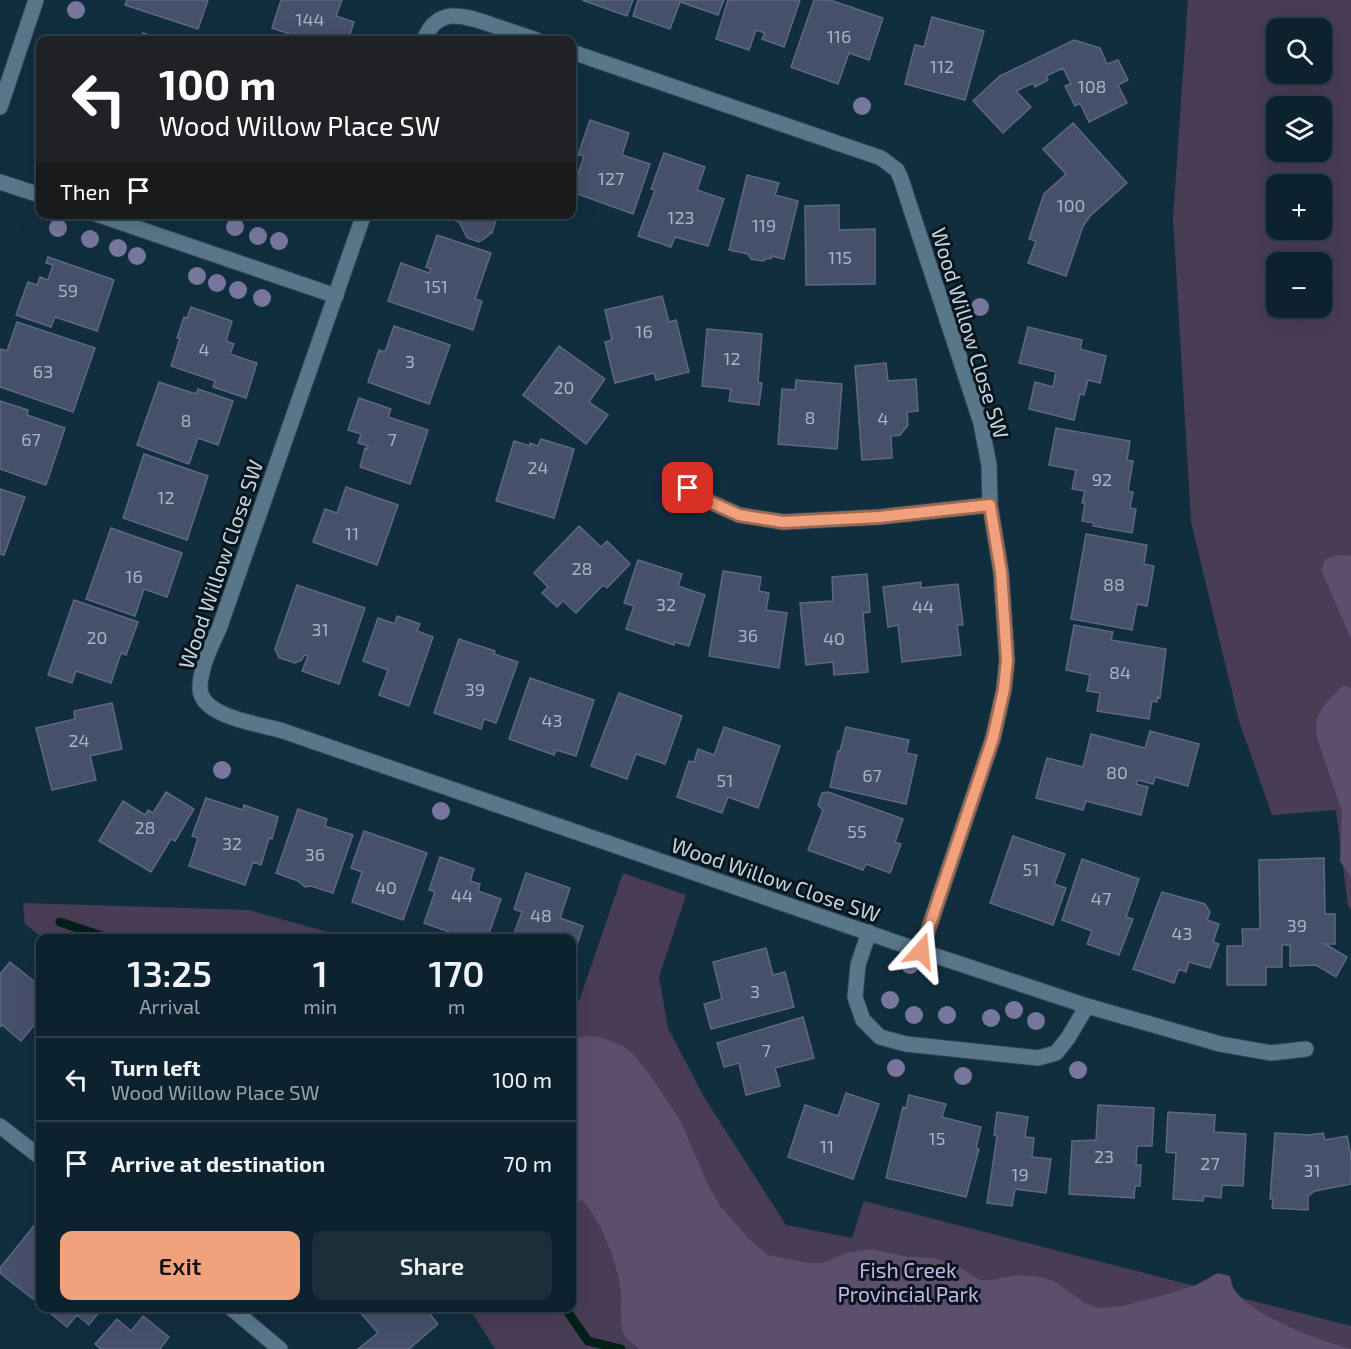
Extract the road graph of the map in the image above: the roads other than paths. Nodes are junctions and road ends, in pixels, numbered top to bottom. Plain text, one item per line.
1 (36, 0) edge
2 (426, 36) edge
3 (525, 36) edge
4 (576, 53) edge
5 (0, 107) edge
6 (0, 182) edge
7 (36, 194) edge
8 (111, 219) edge
9 (362, 219) edge
10 (336, 296) junction
11 (670, 475) dead end
12 (990, 505) junction
13 (869, 932) junction
14 (921, 951) junction
15 (1087, 1006) junction
16 (1306, 1049) dead end
17 (0, 1126) edge
18 (36, 1154) edge
19 (236, 1312) edge
20 (280, 1349) edge

1 - 5 street
2 - 3 street
4 - 12 street, Wood Willow Close SW
6 - 7 street
8 - 10 street
9 - 10 street, Wood Willow Close SW
10 - 13 street, Wood Willow Close SW
11 - 12 street
12 - 14 street, Wood Willow Close SW
13 - 14 street, Wood Willow Close SW
13 - 15 street
14 - 15 street
15 - 16 street
17 - 18 street
19 - 20 street

